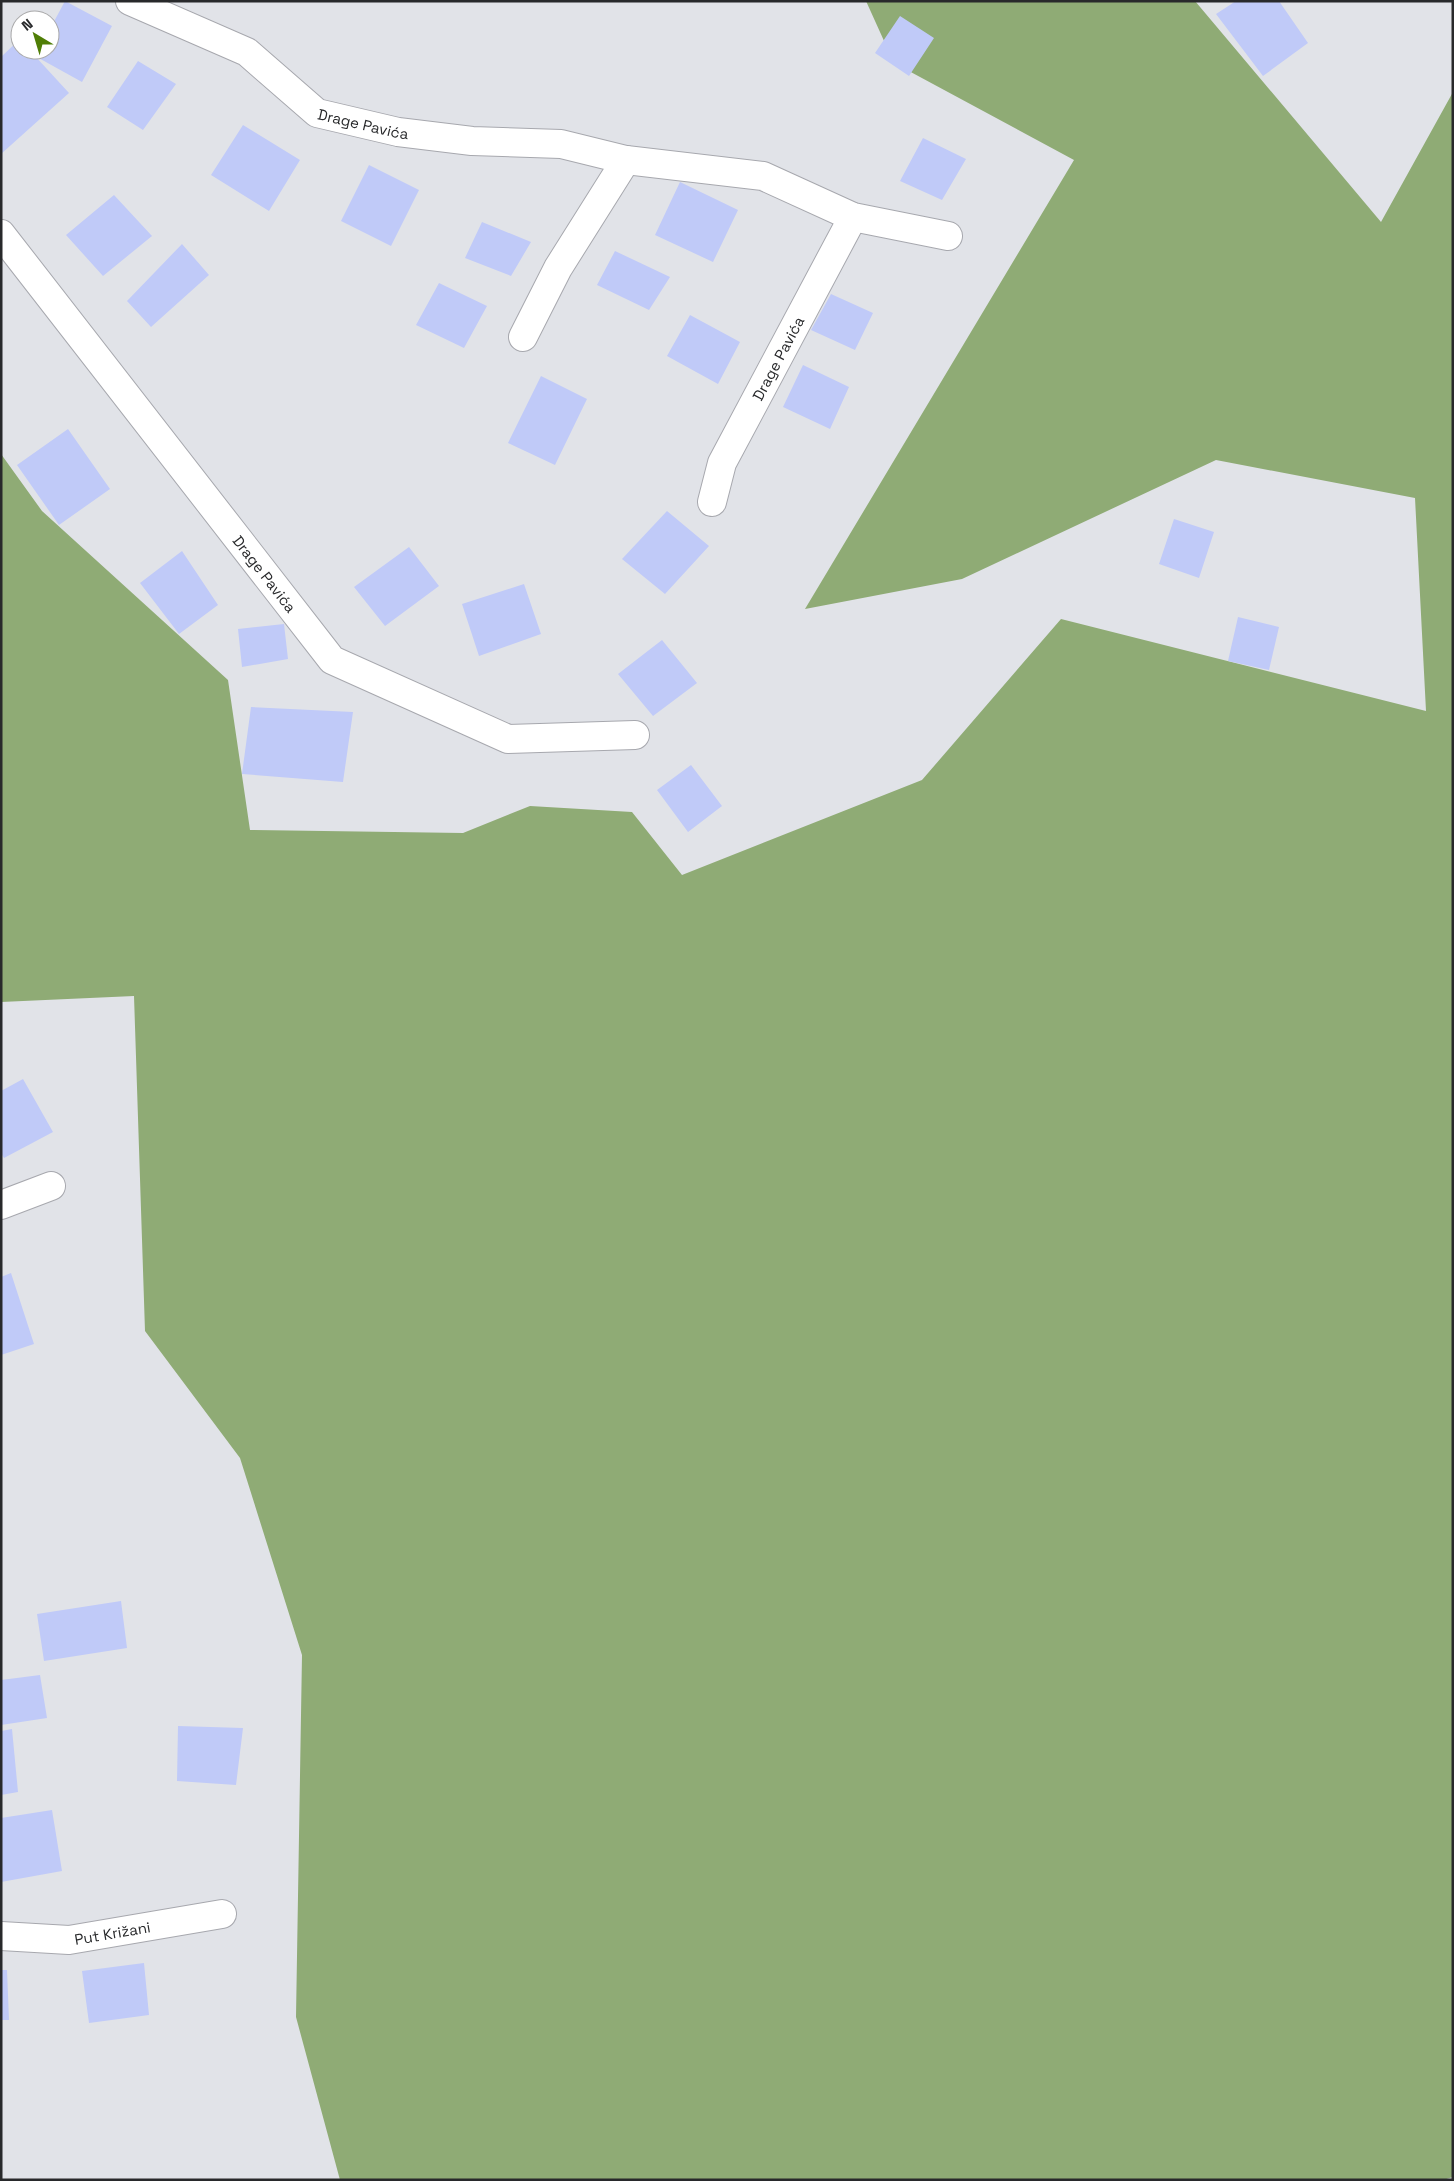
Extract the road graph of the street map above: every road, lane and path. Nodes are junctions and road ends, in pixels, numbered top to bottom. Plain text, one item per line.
1 (130, 1) edge
2 (626, 160) junction
3 (853, 217) junction
4 (1, 234) edge
5 (948, 236) dead end
6 (523, 337) dead end
7 (712, 502) dead end
8 (635, 735) dead end
9 (51, 1186) dead end
10 (1, 1205) edge
11 (222, 1914) dead end
12 (1, 1936) edge

1 - 2 street, Drage Pavića
2 - 3 street, Drage Pavića
2 - 6 street
3 - 5 street, Drage Pavića
3 - 7 street, Drage Pavića
4 - 8 street, Drage Pavića
9 - 10 street
11 - 12 street, Put Križani

